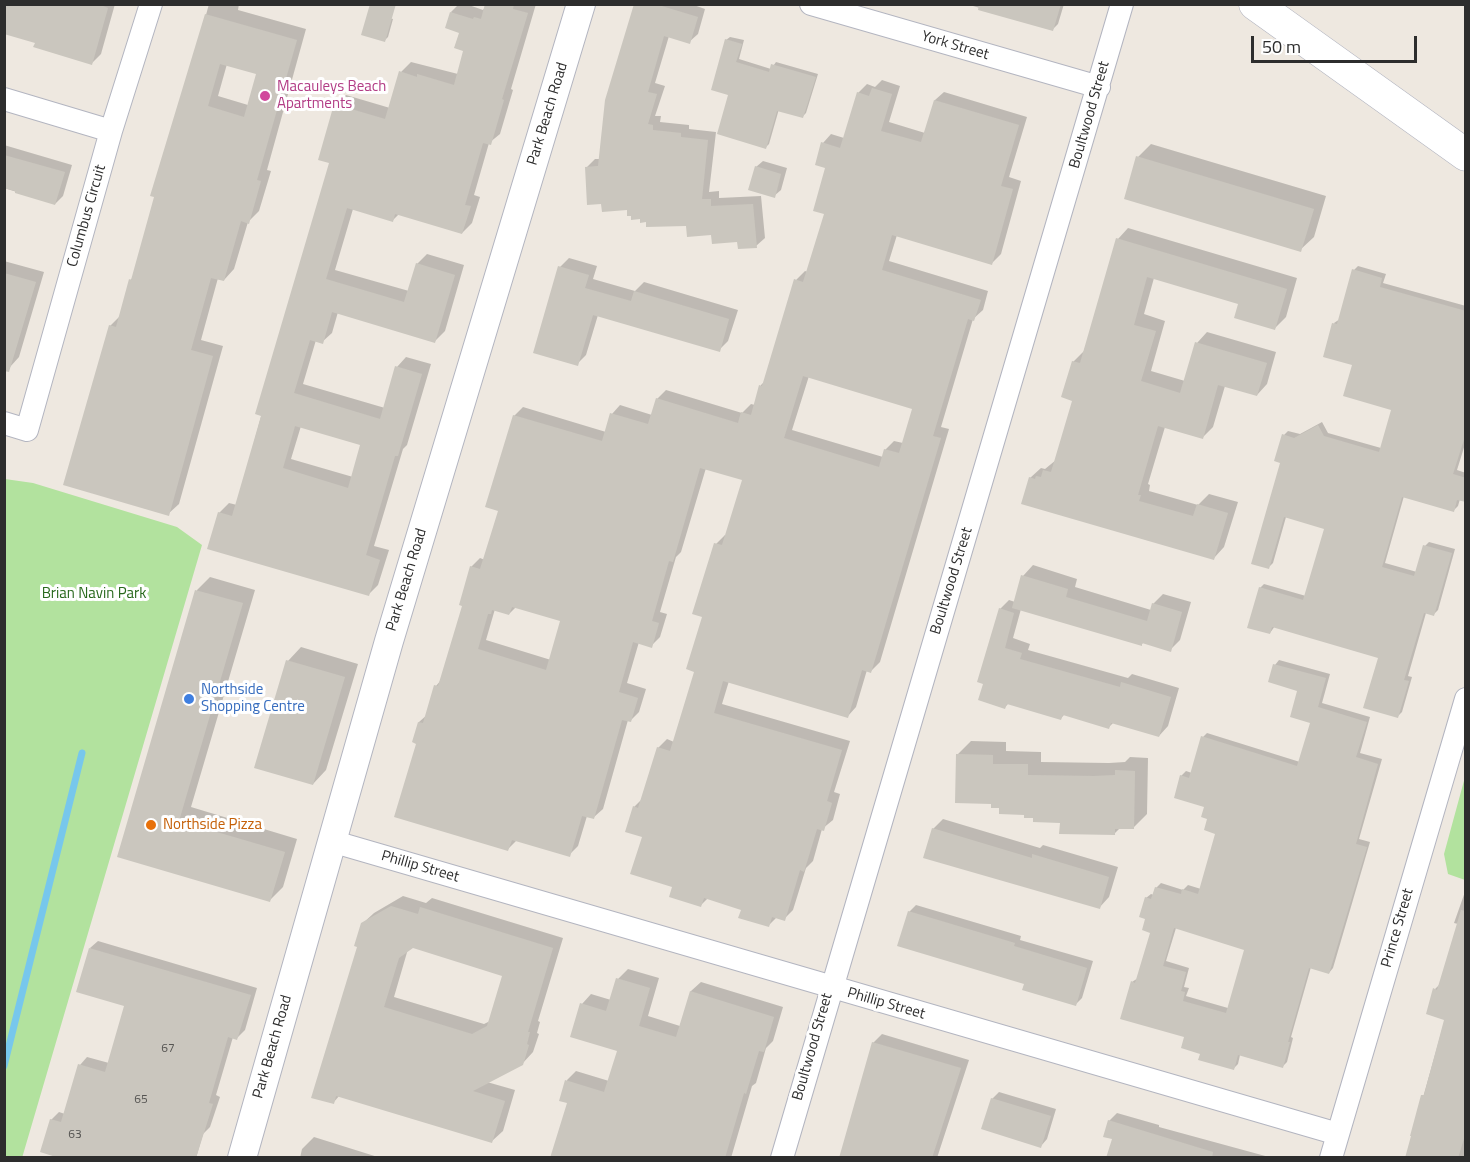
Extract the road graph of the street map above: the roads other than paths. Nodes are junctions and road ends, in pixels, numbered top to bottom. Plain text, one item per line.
1 (151, 4) edge
2 (581, 4) edge
3 (811, 4) edge
4 (1122, 4) edge
5 (1255, 4) edge
6 (1099, 87) junction
7 (4, 99) edge
8 (111, 131) junction
9 (1466, 155) edge
10 (4, 423) edge
11 (1466, 699) edge
12 (331, 841) junction
13 (830, 988) junction
14 (1338, 1134) junction
15 (242, 1158) edge
16 (782, 1158) edge
17 (1331, 1158) edge

1 - 8 street, Columbus Circuit
2 - 12 street, Park Beach Road
3 - 6 street, York Street
4 - 6 street, Boultwood Street
5 - 9 main road
6 - 13 street, Boultwood Street
7 - 8 street
8 - 10 street, Columbus Circuit
11 - 14 street, Prince Street
12 - 13 street, Phillip Street
12 - 15 street, Park Beach Road
13 - 14 street, Phillip Street
13 - 16 street, Boultwood Street
14 - 17 street, Prince Street

